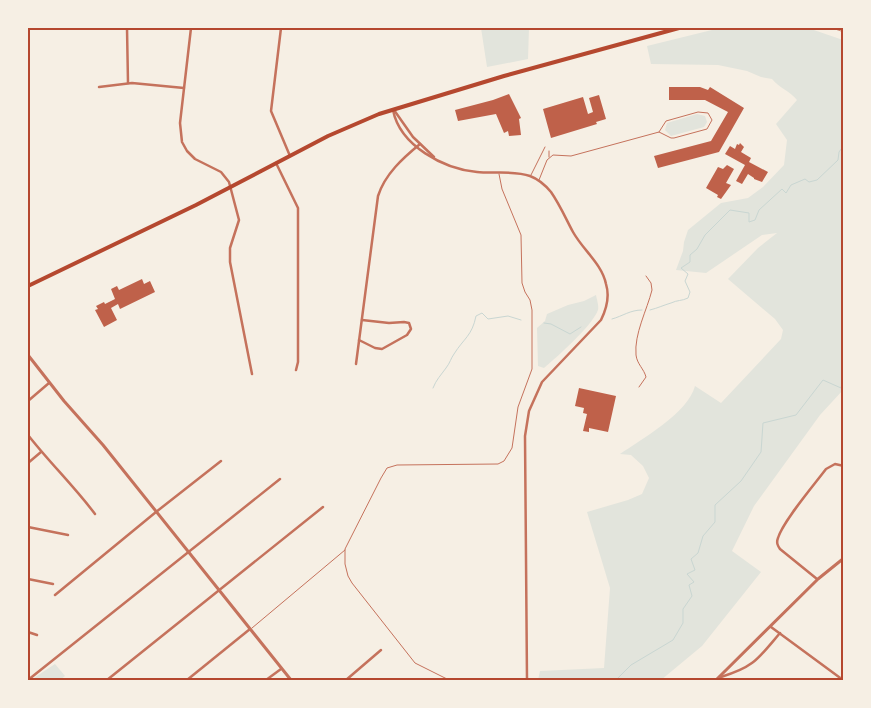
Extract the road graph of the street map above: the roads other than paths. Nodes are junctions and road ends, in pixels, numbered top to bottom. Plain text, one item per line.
1 (127, 28) edge
2 (191, 28) edge
3 (281, 28) edge
4 (679, 28) edge
5 (128, 83) junction
6 (98, 87) dead end
7 (184, 88) junction
8 (393, 109) junction
9 (660, 132) junction
10 (420, 144) junction
11 (415, 147) junction
12 (545, 147) dead end
13 (549, 151) dead end
14 (290, 156) junction
15 (549, 158) junction
16 (437, 159) junction
17 (276, 164) junction
18 (499, 173) junction
19 (531, 176) junction
20 (539, 180) junction
21 (230, 188) junction
22 (646, 276) dead end
23 (28, 286) edge
24 (362, 320) junction
25 (359, 340) junction
26 (28, 355) edge
27 (356, 364) dead end
28 (296, 370) dead end
29 (252, 374) dead end
30 (49, 383) junction
31 (639, 387) dead end
32 (28, 401) edge
33 (28, 435) edge
34 (41, 452) junction
35 (221, 461) dead end
36 (28, 463) edge
37 (844, 466) edge
38 (280, 479) dead end
39 (323, 507) dead end
40 (156, 512) junction
41 (95, 514) dead end
42 (28, 527) edge
43 (68, 534) dead end
44 (345, 549) junction
45 (188, 552) junction
46 (844, 558) edge
47 (28, 579) edge
48 (818, 579) junction
49 (53, 584) dead end
50 (219, 592) junction
51 (55, 595) dead end
52 (771, 626) junction
53 (250, 629) junction
54 (28, 632) edge
55 (780, 633) junction
56 (37, 634) dead end
57 (381, 650) dead end
58 (281, 669) junction
59 (721, 677) junction
60 (28, 680) edge
61 (107, 680) edge
62 (186, 680) edge
63 (266, 680) edge
64 (291, 680) edge
65 (346, 680) edge
66 (449, 680) edge
67 (527, 680) edge
68 (716, 680) edge
69 (843, 680) edge

1 - 5 street
2 - 7 street
3 - 14 street
4 - 8 main road
5 - 6 street
5 - 7 street
7 - 21 street
8 - 10 street
8 - 11 street
8 - 14 main road
9 - 9 lane
9 - 15 lane
10 - 11 street
10 - 16 street
11 - 16 street
11 - 24 street
12 - 19 lane
13 - 15 lane
14 - 17 main road
15 - 20 lane
16 - 18 street
17 - 21 main road
17 - 28 street
18 - 19 street
18 - 44 lane
19 - 20 street
20 - 67 street
21 - 23 main road
21 - 29 street
22 - 31 lane
24 - 25 street
24 - 25 street
25 - 27 street
26 - 30 street
30 - 32 street
30 - 40 street
33 - 34 street
34 - 36 street
34 - 41 street
35 - 40 street
37 - 48 street
38 - 45 street
39 - 50 street
40 - 45 street
40 - 51 street
42 - 43 street
44 - 53 lane
44 - 66 lane
45 - 50 street
45 - 60 street
46 - 48 street
47 - 49 street
48 - 52 street
50 - 53 street
50 - 61 street
52 - 55 street
52 - 59 street
53 - 58 street
53 - 62 street
54 - 56 street
55 - 59 street
55 - 69 street
57 - 65 street
58 - 63 street
58 - 64 street
59 - 68 street

